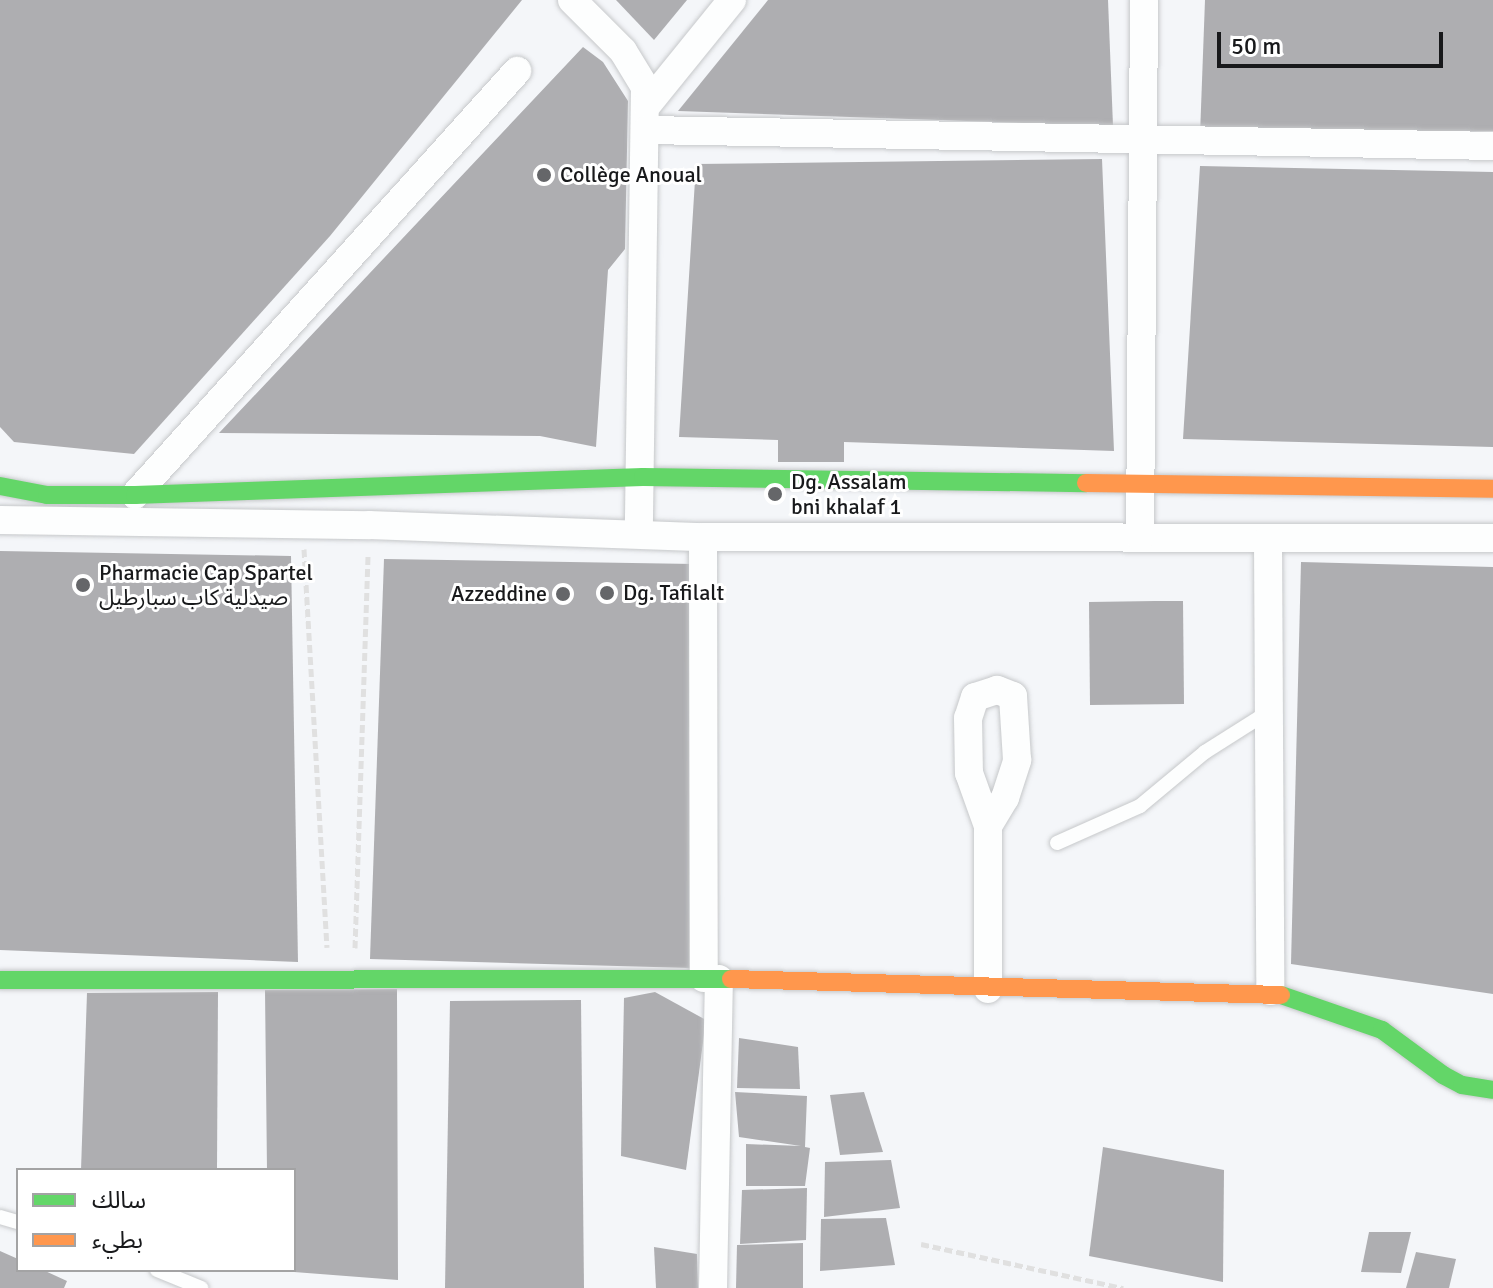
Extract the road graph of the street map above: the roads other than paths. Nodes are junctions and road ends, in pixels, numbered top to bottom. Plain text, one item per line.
1 (572, 0) edge
2 (732, 0) edge
3 (1144, 0) edge
4 (517, 71) dead end
5 (647, 118) junction
6 (1144, 140) junction
7 (1493, 146) edge
8 (643, 477) junction
9 (1140, 482) junction
10 (0, 486) edge
11 (1493, 489) edge
12 (135, 495) junction
13 (0, 520) edge
14 (639, 534) junction
15 (703, 537) junction
16 (1140, 537) junction
17 (1493, 538) edge
18 (1268, 539) junction
19 (1269, 712) junction
20 (988, 826) dead end
21 (1057, 843) dead end
22 (712, 978) junction
23 (0, 980) edge
24 (988, 989) junction
25 (1270, 991) junction
26 (1493, 1090) edge
27 (162, 1272) edge
28 (201, 1288) edge
29 (713, 1288) edge

1 - 5 street
2 - 5 street
3 - 6 street
4 - 12 street
5 - 6 street
5 - 8 street
6 - 7 street
6 - 9 street
8 - 9 street
8 - 12 street
8 - 14 street
9 - 11 street
9 - 16 street
10 - 12 street
13 - 14 street
14 - 15 street
15 - 16 street
15 - 22 street
16 - 18 street
17 - 18 street
18 - 19 street
19 - 21 lane
19 - 25 street
20 - 24 street
22 - 23 street
22 - 24 street
22 - 29 street
24 - 25 street
25 - 26 street
27 - 28 lane

